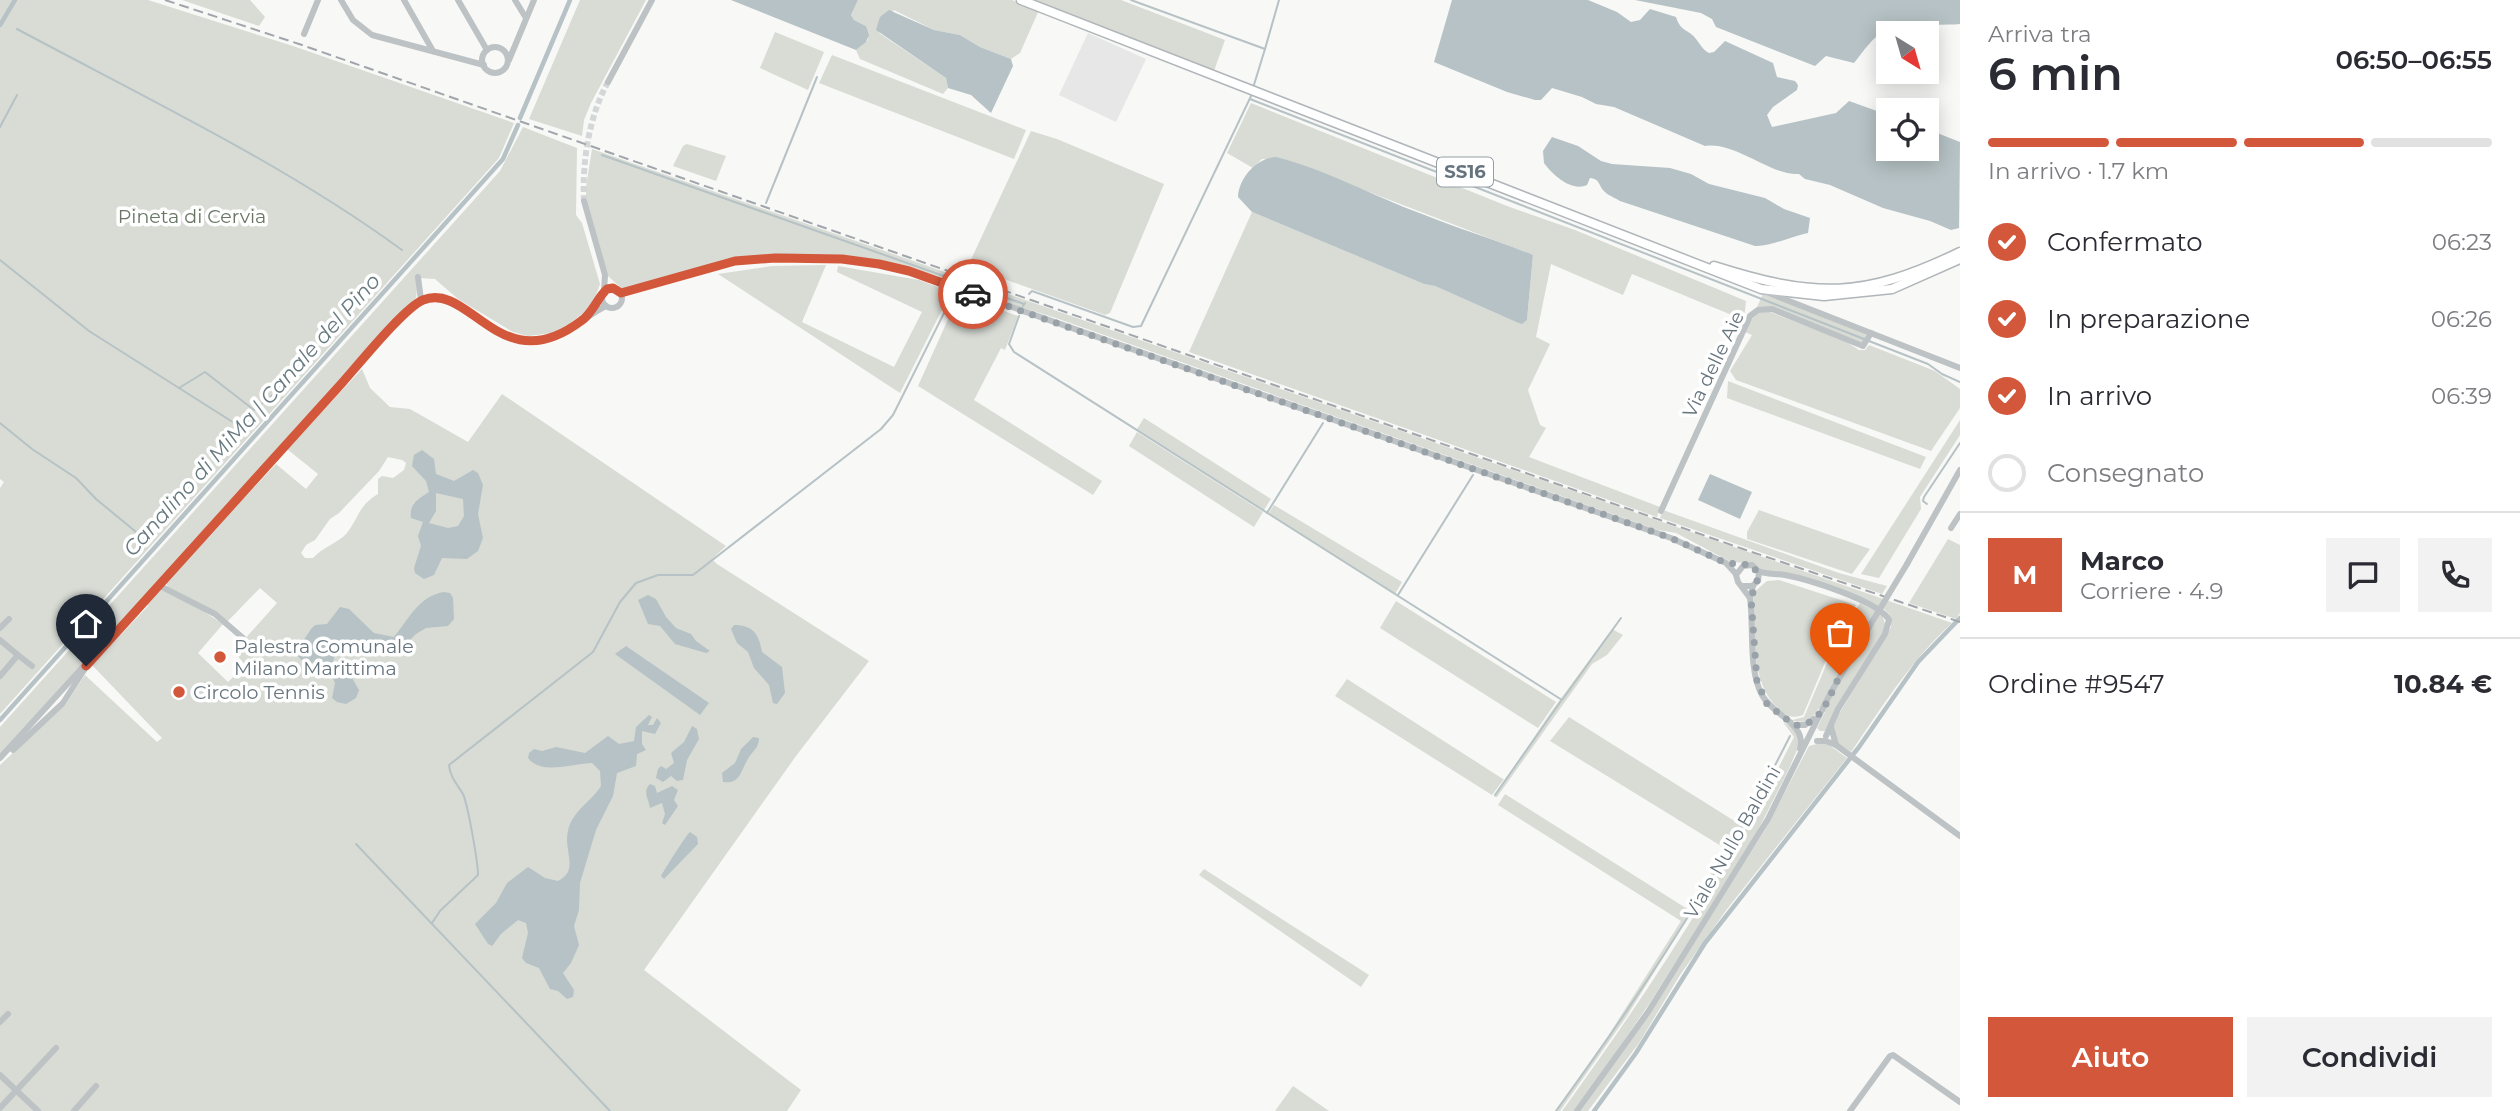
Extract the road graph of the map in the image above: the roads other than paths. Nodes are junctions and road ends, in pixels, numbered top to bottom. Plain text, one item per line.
1 (307, 0) edge
2 (341, 0) edge
3 (404, 0) edge
4 (458, 0) edge
5 (515, 0) edge
6 (534, 0) edge
7 (652, 0) edge
8 (1021, 0) edge
9 (317, 2) edge
10 (526, 18) junction
11 (304, 34) dead end
12 (487, 50) junction
13 (433, 51) junction
14 (508, 62) junction
15 (484, 65) junction
16 (608, 82) tunnel mouth
17 (584, 201) tunnel mouth
18 (1960, 252) edge
19 (1675, 254) junction
20 (1960, 259) edge
21 (604, 275) junction
22 (418, 277) dead end
23 (613, 288) junction
24 (1761, 289) junction
25 (603, 295) junction
26 (621, 297) junction
27 (421, 300) junction
28 (606, 306) junction
29 (582, 321) junction
30 (1870, 335) junction
31 (1960, 366) edge
32 (1960, 470) edge
33 (1661, 511) dead end
34 (1960, 514) edge
35 (1951, 528) dead end
36 (1726, 563) junction
37 (1742, 566) junction
38 (1758, 571) junction
39 (1737, 574) junction
40 (1771, 575) junction
41 (1755, 584) junction
42 (158, 585) junction
43 (1743, 586) junction
44 (1751, 598) junction
45 (9, 619) dead end
46 (0, 628) edge
47 (243, 638) dead end
48 (0, 640) edge
49 (18, 656) junction
50 (32, 666) dead end
51 (0, 676) edge
52 (1820, 714) junction
53 (1815, 723) junction
54 (1794, 725) junction
55 (1831, 741) junction
56 (1803, 748) junction
57 (0, 760) edge
58 (1796, 764) junction
59 (1960, 836) edge
60 (8, 1014) dead end
61 (0, 1022) edge
62 (55, 1048) dead end
63 (0, 1075) edge
64 (96, 1086) dead end
65 (16, 1091) junction
66 (1960, 1102) edge
67 (0, 1108) edge
68 (38, 1111) edge
69 (74, 1111) edge
70 (1577, 1111) edge
71 (1850, 1111) edge

1 - 9 street
2 - 13 street
3 - 13 street
4 - 12 street
5 - 10 street
6 - 10 street
7 - 16 street
8 - 19 main road, SS16
9 - 11 street
10 - 14 street
12 - 14 street
12 - 15 street
13 - 15 street
14 - 15 street
17 - 21 street
18 - 19 main road, SS16
19 - 24 main road, SS16
20 - 24 main road, SS16
21 - 23 street
21 - 25 street
22 - 27 street
23 - 25 street
23 - 26 street
24 - 30 street
25 - 28 street
25 - 29 street
26 - 28 street
26 - 36 street
27 - 29 street
27 - 42 street
28 - 29 street
30 - 31 street
30 - 33 street, Via delle Aie
32 - 52 street, Viale Nullo Baldini, bridge
34 - 35 street
36 - 37 street
36 - 39 street
37 - 38 street
37 - 39 street
38 - 40 street
38 - 41 street
39 - 43 street
40 - 41 street
40 - 55 street
41 - 43 street
41 - 44 street
42 - 47 street
42 - 57 street
43 - 44 street
44 - 54 street
45 - 46 street
48 - 49 street
49 - 50 street
49 - 51 street
52 - 53 street, Viale Nullo Baldini
52 - 54 street
53 - 55 street
53 - 56 street, Viale Nullo Baldini
54 - 58 street
55 - 56 street
55 - 59 street
56 - 58 street, Viale Nullo Baldini
58 - 70 street, Viale Nullo Baldini
60 - 61 street
62 - 65 street
63 - 65 street
64 - 69 street
65 - 67 street
65 - 68 street
66 - 71 street

